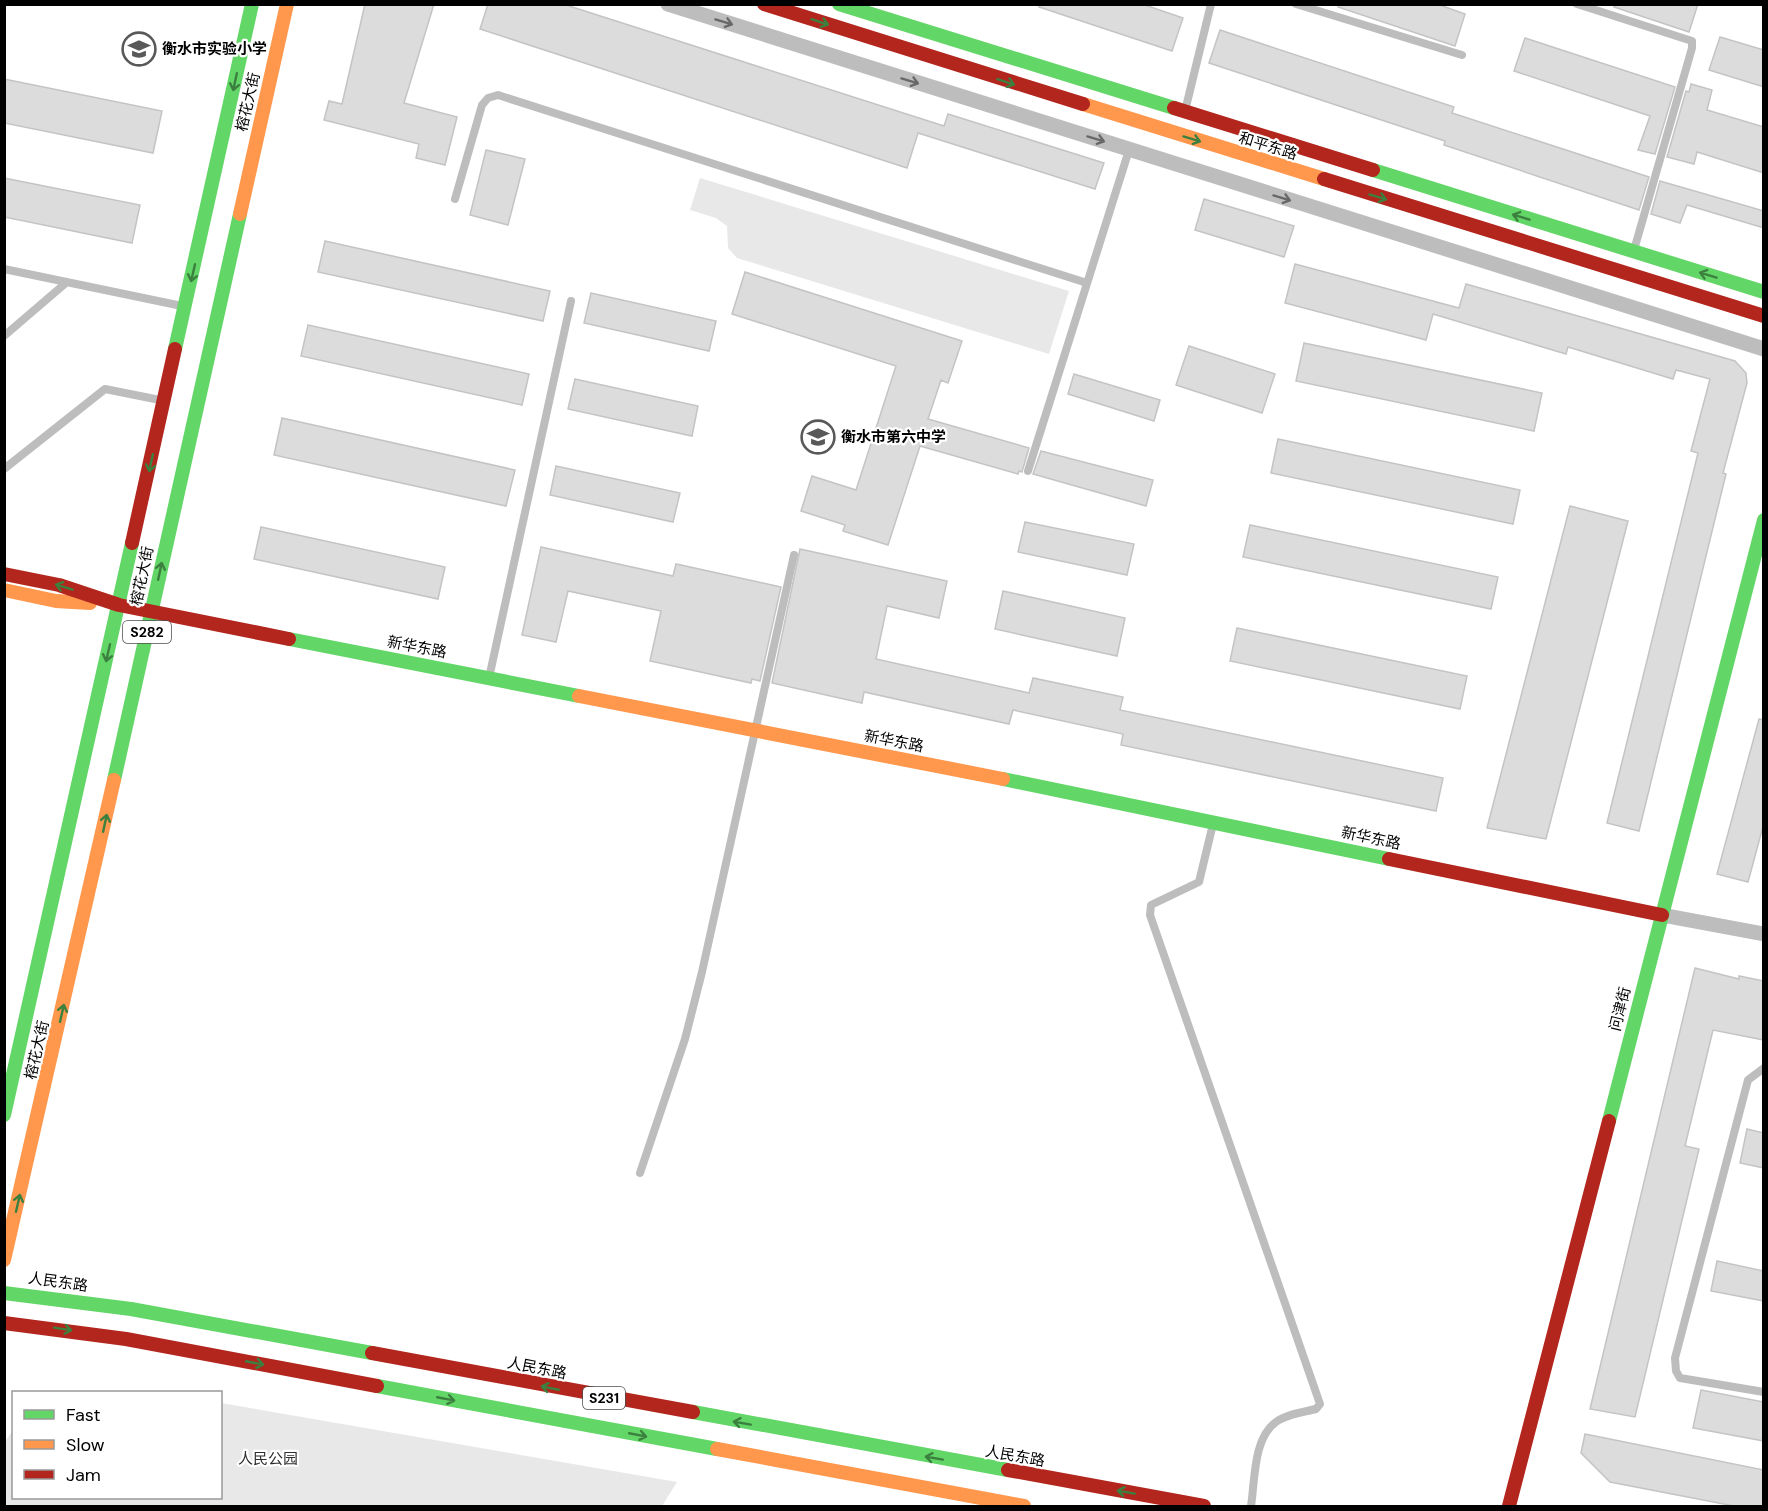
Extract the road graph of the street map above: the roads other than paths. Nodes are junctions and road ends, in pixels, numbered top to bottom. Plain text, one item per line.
1 (252, 4) edge
2 (287, 4) edge
3 (668, 4) edge
4 (764, 4) edge
5 (839, 4) edge
6 (1211, 4) edge
7 (1296, 4) edge
8 (1577, 4) edge
9 (1462, 55) dead end
10 (1184, 113) junction
11 (1130, 150) junction
12 (455, 199) dead end
13 (1633, 252) junction
14 (4, 269) edge
15 (67, 282) junction
16 (1088, 283) junction
17 (1764, 292) edge
18 (571, 301) dead end
19 (185, 307) junction
20 (1764, 316) edge
21 (4, 336) edge
22 (1764, 349) edge
23 (164, 401) junction
24 (4, 469) edge
25 (1029, 471) dead end
26 (1764, 520) edge
27 (794, 555) dead end
28 (4, 574) edge
29 (4, 590) edge
30 (119, 605) junction
31 (151, 611) junction
32 (489, 678) junction
33 (755, 730) junction
34 (1213, 822) junction
35 (1662, 915) junction
36 (1764, 934) edge
37 (1764, 1068) edge
38 (4, 1115) edge
39 (640, 1173) dead end
40 (4, 1260) edge
41 (4, 1293) edge
42 (4, 1323) edge
43 (1764, 1392) edge
44 (1024, 1506) edge
45 (1204, 1506) edge
46 (1251, 1506) edge
47 (1509, 1506) edge

1 -> 19 main road, 榕花大街 / S282
31 -> 2 main road, 榕花大街 / S282
3 -> 11 street
4 -> 20 main road, 和平东路
5 - 10 main road, 和平东路
6 - 10 lane
7 - 9 lane
8 - 13 lane
13 -> 10 main road, 和平东路
11 - 16 lane
11 -> 22 street
12 - 16 lane
17 -> 13 main road, 和平东路
14 - 15 lane
15 - 19 lane
15 - 21 lane
16 - 25 lane
18 - 32 lane
19 - 23 main road, 榕花大街 / S282
23 - 24 lane
23 -> 30 main road, 榕花大街 / S282
26 - 35 main road, 问津街
27 - 33 lane
30 -> 28 main road, 新华东路
29 - 30 main road, 新华东路
30 - 31 main road, 新华东路
30 -> 38 main road, 榕花大街 / S282
31 - 32 main road, 新华东路
40 -> 31 main road, 榕花大街 / S282
32 - 33 main road, 新华东路
33 - 34 main road, 新华东路
33 - 39 lane
34 - 35 main road, 新华东路
34 - 46 lane
35 - 36 street
35 - 47 main road, 问津街
37 - 43 lane
45 -> 41 main road, 人民东路 / S231
42 -> 44 main road, S231

